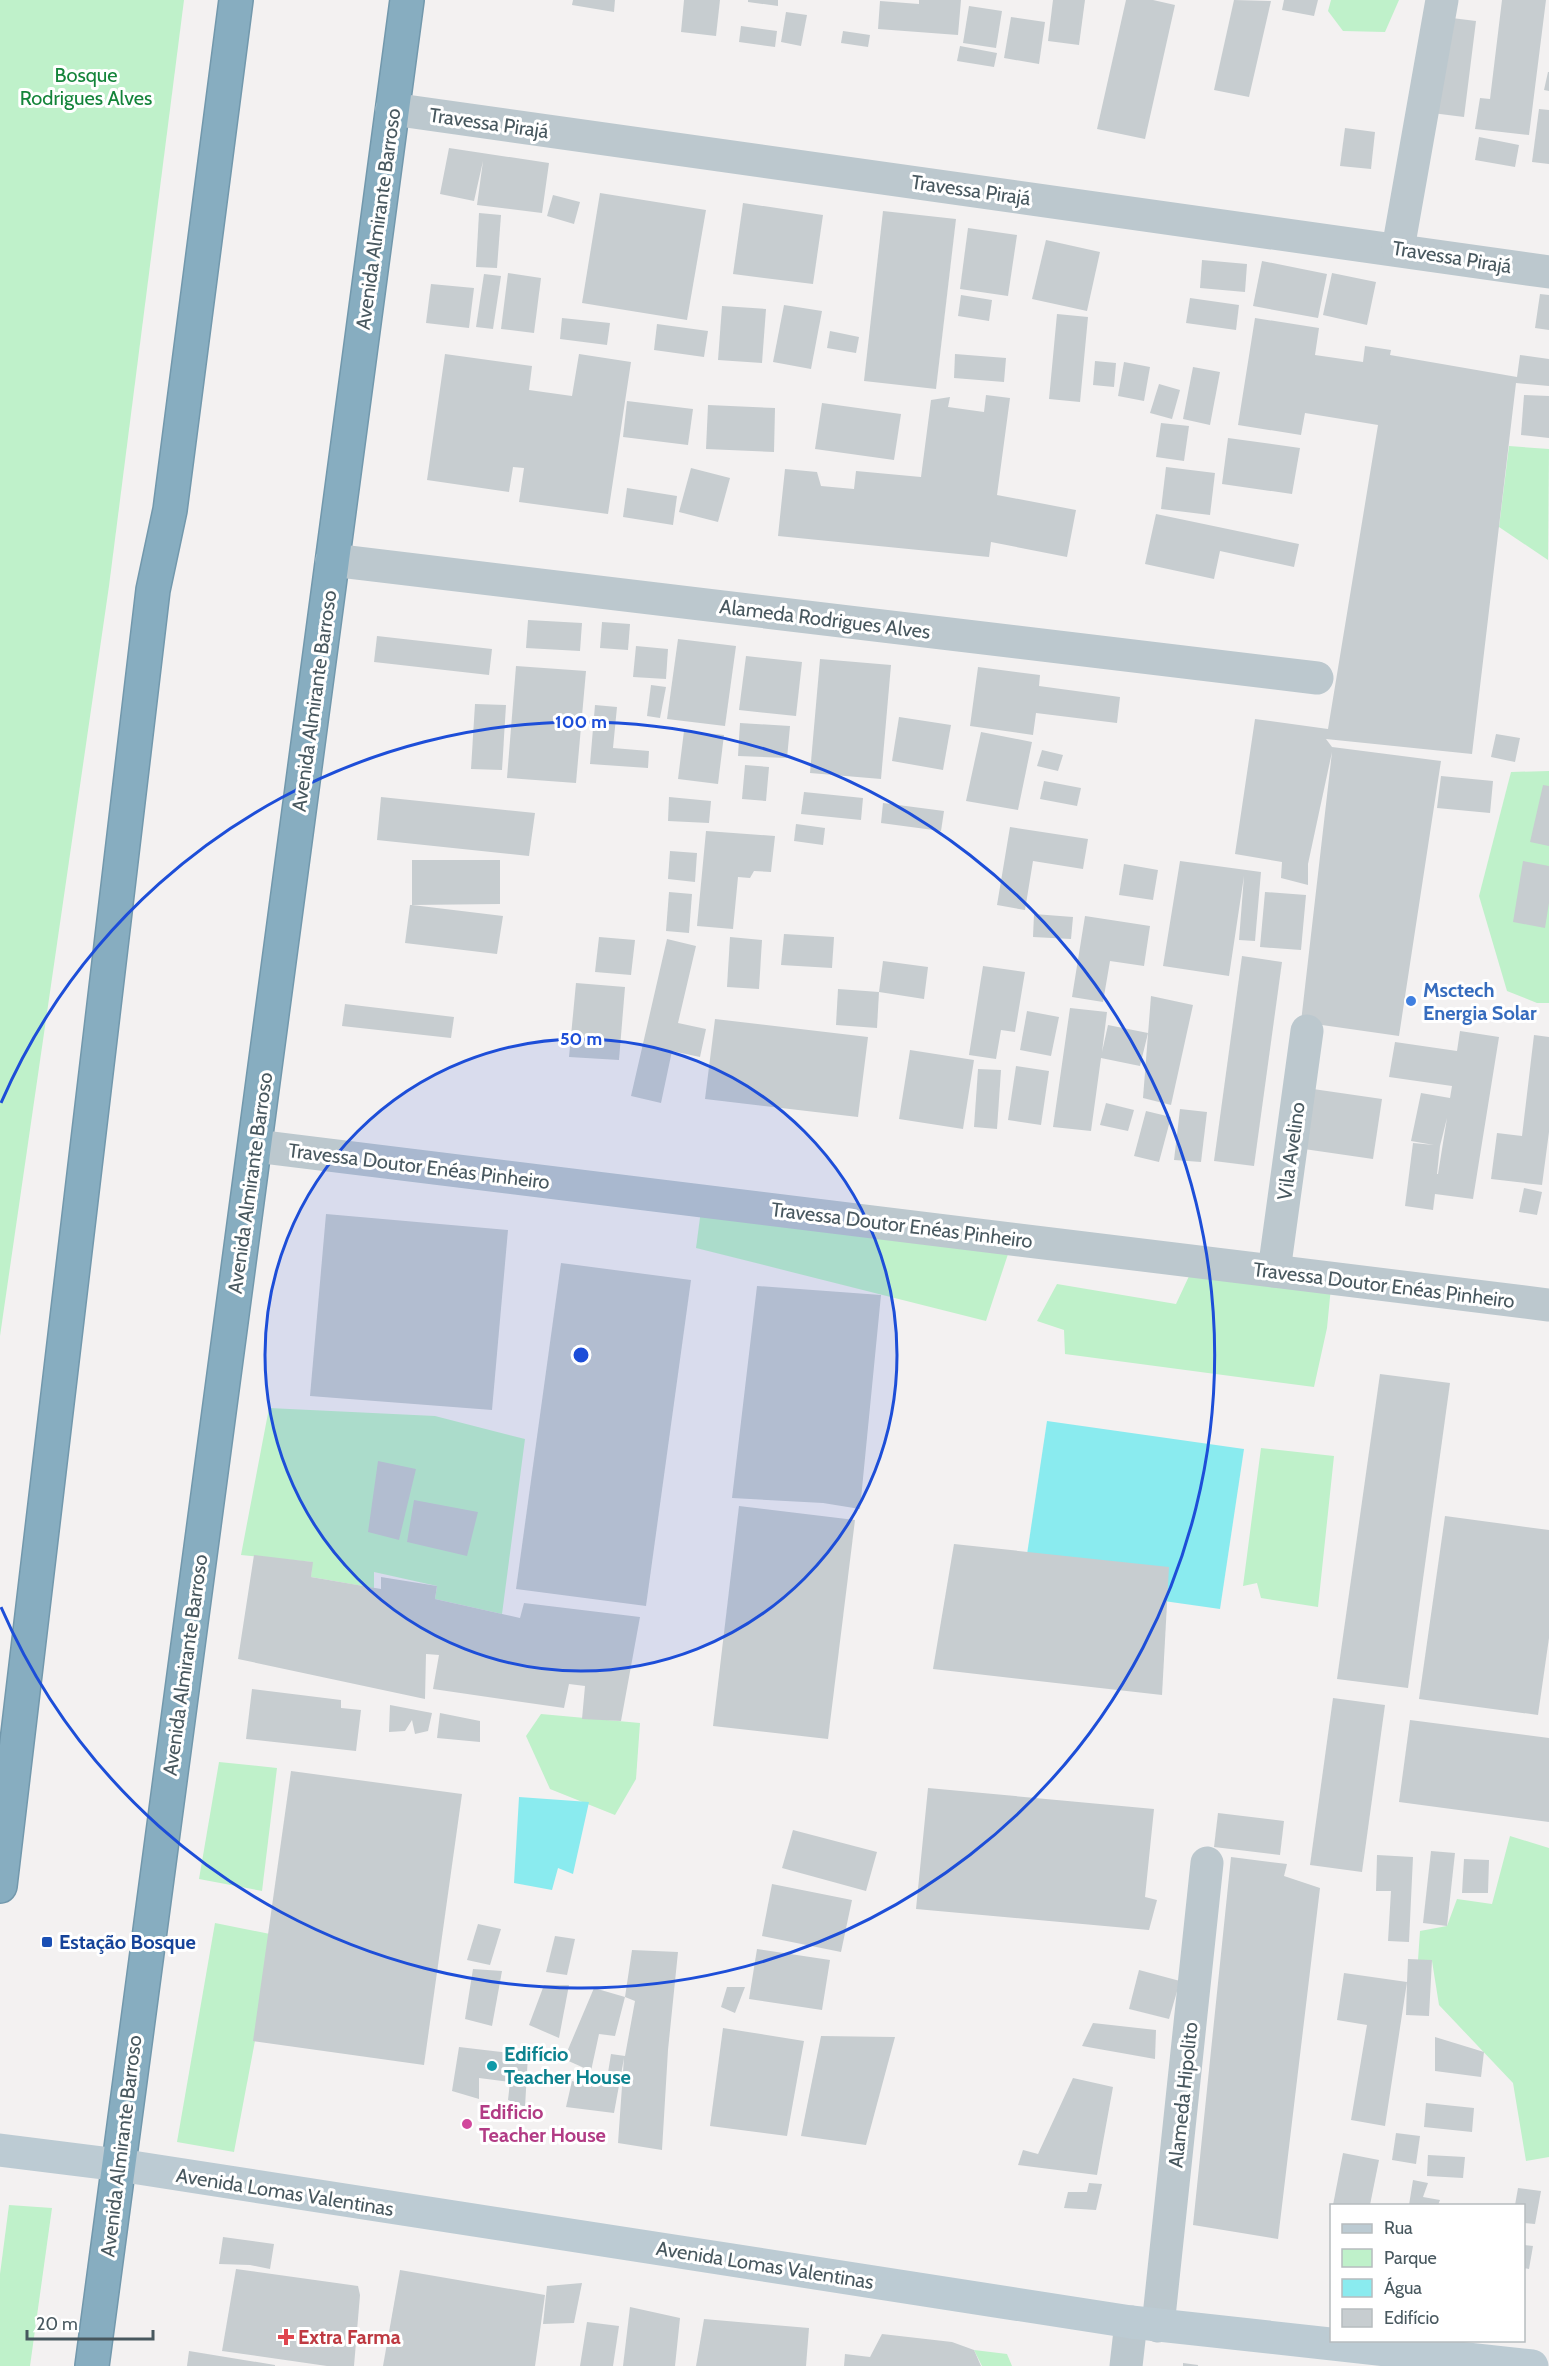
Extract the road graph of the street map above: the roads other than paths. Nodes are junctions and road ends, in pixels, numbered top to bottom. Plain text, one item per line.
1 (236, 0) edge
2 (408, 0) edge
3 (1442, 0) edge
4 (392, 109) junction
5 (1398, 249) junction
6 (1549, 272) edge
7 (332, 560) junction
8 (1317, 678) dead end
9 (1307, 1030) dead end
10 (255, 1146) junction
11 (1274, 1271) junction
12 (1549, 1305) edge
13 (1207, 1863) dead end
14 (0, 1886) edge
15 (0, 2150) edge
16 (119, 2165) junction
17 (1145, 2324) junction
18 (92, 2366) edge
19 (1126, 2366) edge
20 (1532, 2366) edge

1 - 14 highway
2 - 4 highway, Avenida Almirante Barroso
3 - 5 street
4 - 5 street, Travessa Pirajá
4 - 7 highway, Avenida Almirante Barroso
5 - 6 street, Travessa Pirajá
7 - 8 street, Alameda Rodrigues Alves
7 - 10 highway, Avenida Almirante Barroso
9 - 11 street, Vila Avelino
10 - 11 street, Travessa Doutor Enéas Pinheiro
10 - 16 highway, Avenida Almirante Barroso
11 - 12 street, Travessa Doutor Enéas Pinheiro
13 - 17 street, Alameda Hipolito
15 - 16 street, Avenida Lomas Valentinas
16 - 17 street, Avenida Lomas Valentinas
16 - 18 highway, Avenida Almirante Barroso
17 - 19 street, Alameda Hipolito
17 - 20 street, Avenida Lomas Valentinas

